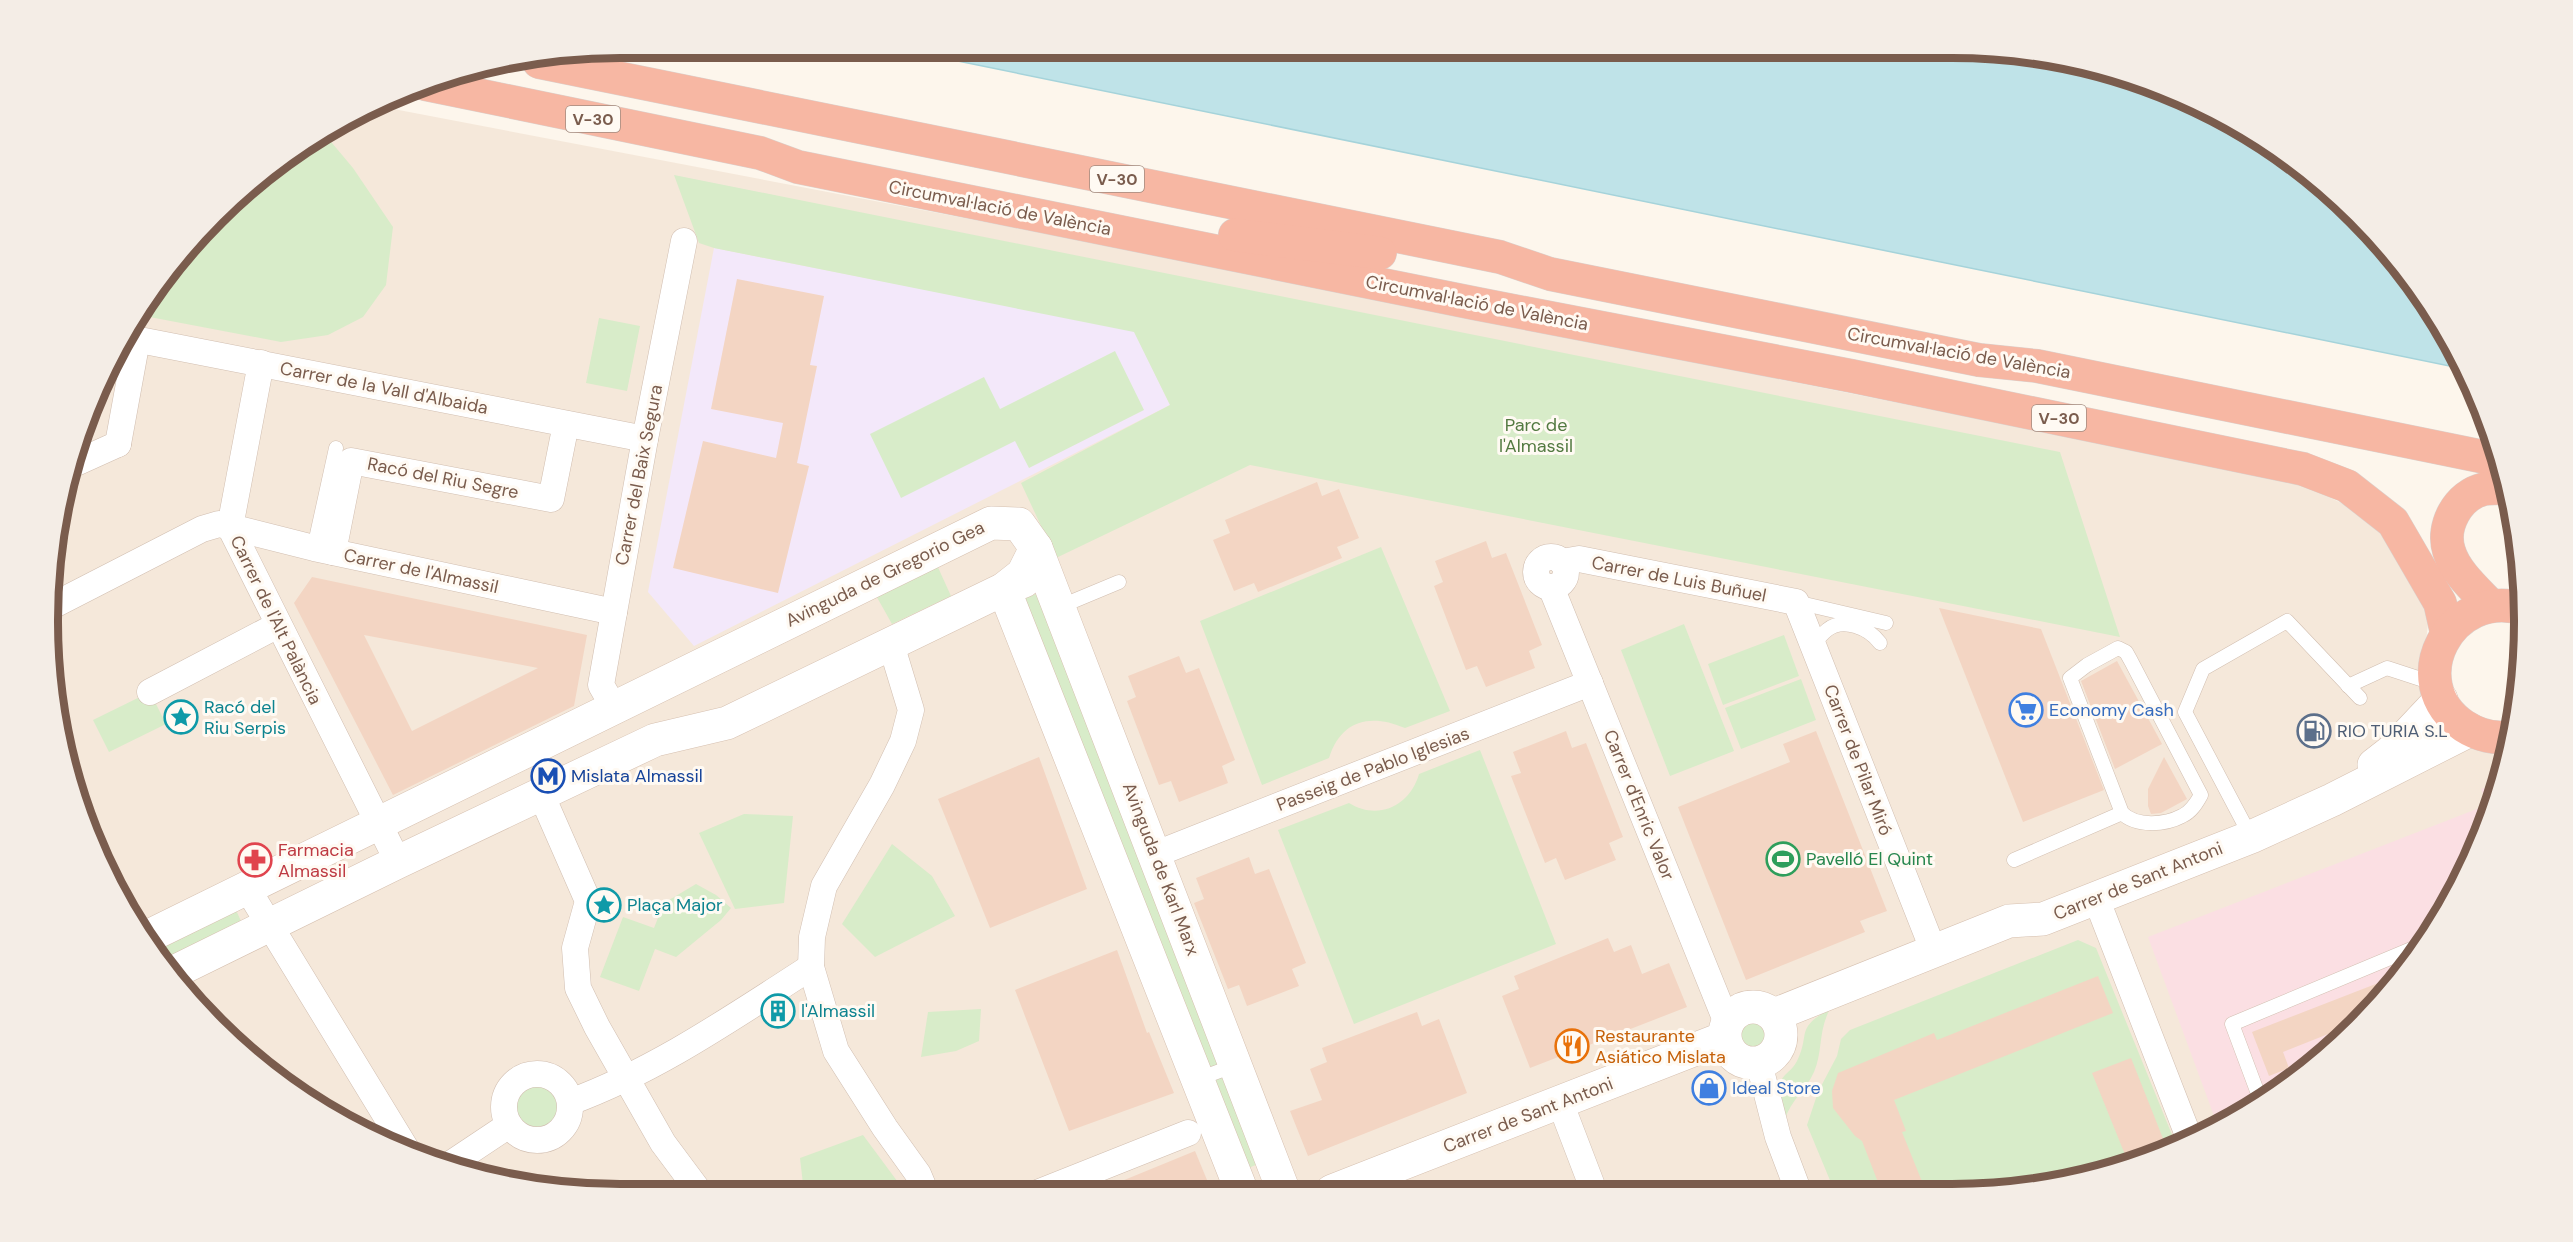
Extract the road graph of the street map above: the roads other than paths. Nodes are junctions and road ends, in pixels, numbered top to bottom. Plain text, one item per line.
1 (546, 63) edge
2 (442, 87) edge
3 (760, 153) junction
4 (684, 241) dead end
5 (1550, 274) junction
6 (134, 340) edge
7 (129, 350) edge
8 (261, 363) junction
9 (566, 423) junction
10 (89, 438) edge
11 (645, 439) junction
12 (117, 444) junction
13 (336, 448) dead end
14 (2490, 458) edge
15 (82, 460) edge
16 (2498, 489) edge
17 (230, 527) junction
18 (1036, 548) junction
19 (324, 550) junction
20 (1562, 562) joint
21 (1119, 582) dead end
22 (1004, 590) junction
23 (1054, 595) junction
24 (59, 602) edge
25 (1796, 602) junction
26 (2491, 606) junction
27 (2514, 607) edge
28 (614, 612) junction
29 (1886, 623) dead end
30 (278, 625) junction
31 (2446, 634) junction
32 (1880, 643) dead end
33 (1813, 645) junction
34 (894, 654) dead end
35 (1590, 683) junction
36 (2348, 686) junction
37 (150, 692) dead end
38 (2438, 692) junction
39 (2360, 698) dead end
40 (613, 706) junction
41 (2470, 730) junction
42 (2503, 737) edge
43 (2332, 800) junction
44 (545, 803) dead end
45 (2122, 813) junction
46 (378, 824) junction
47 (2251, 837) junction
48 (1156, 854) junction
49 (2014, 861) dead end
50 (398, 862) junction
51 (247, 888) junction
52 (2096, 898) junction
53 (269, 926) junction
54 (153, 934) edge
55 (2407, 951) edge
56 (1934, 952) junction
57 (811, 967) junction
58 (180, 969) edge
59 (1774, 1015) junction
60 (1725, 1030) junction
61 (1759, 1063) junction
62 (1236, 1065) junction
63 (627, 1079) junction
64 (1198, 1079) junction
65 (2257, 1094) edge
66 (570, 1102) junction
67 (1560, 1102) junction
68 (1219, 1110) junction
69 (509, 1125) junction
70 (2187, 1132) edge
71 (399, 1138) edge
72 (1105, 1157) dead end
73 (458, 1159) edge
74 (1380, 1183) edge
75 (694, 1184) edge
76 (922, 1184) edge
77 (1055, 1184) edge
78 (1240, 1184) edge
79 (1278, 1184) edge
80 (1591, 1184) edge
81 (1796, 1184) edge

1 - 5 highway, Circumval·lació de València / V-30
2 - 3 highway, Circumval·lació de València / V-30
3 - 5 highway
3 - 31 highway, Circumval·lació de València / V-30
4 - 11 street, Carrer del Baix Segura
5 - 14 highway, Circumval·lació de València / V-30
6 - 8 street, Carrer de la Vall d'Albaida
7 - 12 street
8 - 9 street, Carrer de la Vall d'Albaida
8 - 17 street, Carrer de l'Alt Palància
9 - 11 street, Carrer de la Vall d'Albaida
9 - 19 street, Racó del Riu Segre
10 - 12 street
11 - 28 street, Carrer del Baix Segura
12 - 15 street
13 - 19 lane
16 - 26 highway
17 - 19 street, Carrer de l'Almassil
17 - 24 street, Carrer de l'Almassil
17 - 30 street, Carrer de l'Alt Palància
18 - 22 street
18 - 23 street, Avinguda de Karl Marx
18 - 40 street, Avinguda de Gregorio Gea
19 - 28 street, Carrer de l'Almassil
20 - 25 street, Carrer de Luis Buñuel
20 - 35 street, Carrer d'Enric Valor
21 - 23 lane
22 - 23 street
22 - 50 street
22 - 64 street, Avinguda de Karl Marx
23 - 48 street, Avinguda de Karl Marx
25 - 29 lane
25 - 33 street, Carrer de Pilar Miró
26 - 27 highway
26 - 31 highway
28 - 40 street, Carrer del Baix Segura
30 - 37 street
30 - 46 street, Carrer de l'Alt Palància
31 - 38 highway
32 - 33 lane
33 - 56 street, Carrer de Pilar Miró
34 - 57 street
35 - 48 street, Passeig de Pablo Iglesias
35 - 60 street, Carrer d'Enric Valor
36 - 38 lane
36 - 39 lane
36 - 47 lane
38 - 41 highway
38 - 43 street, Carrer de Sant Antoni
40 - 46 street, Avinguda de Gregorio Gea
41 - 42 highway
41 - 43 street, Carrer de Sant Antoni
43 - 47 street, Carrer de Sant Antoni
44 - 63 street
45 - 45 lane
45 - 49 lane
46 - 50 street, Carrer de l'Alt Palància
46 - 51 street, Avinguda de Gregorio Gea
47 - 52 street, Carrer de Sant Antoni
48 - 62 street, Avinguda de Karl Marx
50 - 53 street
51 - 53 street
51 - 54 street, Avinguda de Gregorio Gea
52 - 56 street, Carrer de Sant Antoni
52 - 70 street
53 - 58 street
53 - 71 street
55 - 65 lane
56 - 59 street, Carrer de Sant Antoni
57 - 63 street
57 - 76 street
59 - 60 street
59 - 61 street
60 - 61 street
60 - 67 street, Carrer de Sant Antoni
61 - 81 street
62 - 64 lane
62 - 68 street, Avinguda de Karl Marx
63 - 66 street
63 - 75 street
64 - 68 street, Avinguda de Karl Marx
66 - 69 street
66 - 69 street
67 - 74 street, Carrer de Sant Antoni
67 - 80 street
68 - 72 lane
68 - 77 street
68 - 78 street, Avinguda de Karl Marx
68 - 79 street, Avinguda de Karl Marx
69 - 73 street

